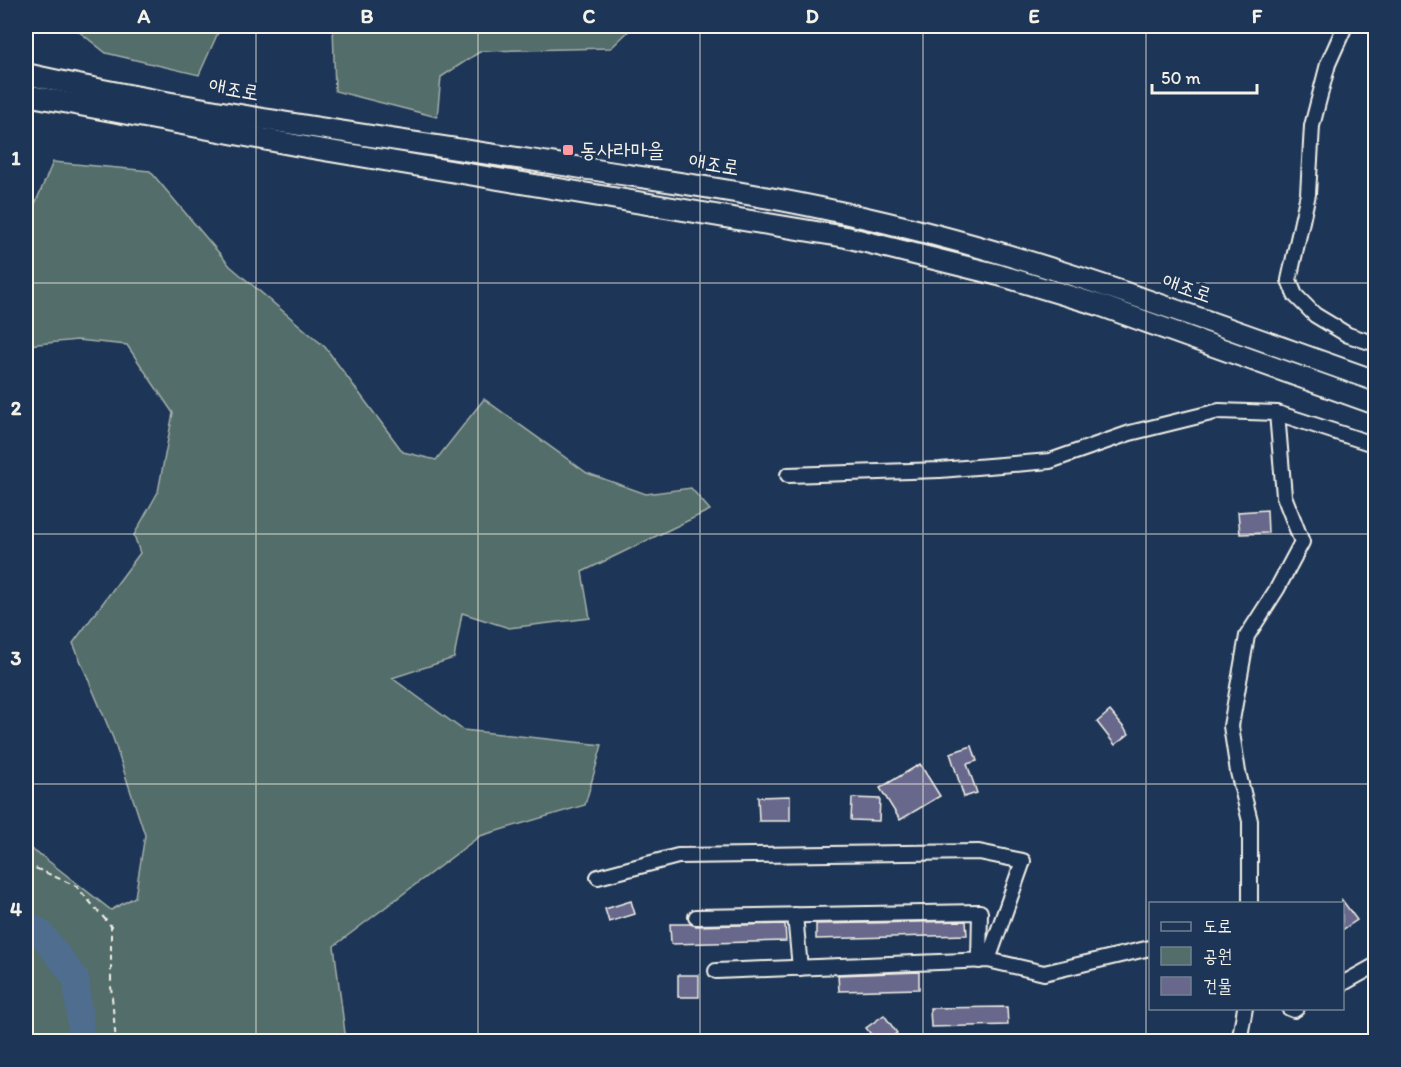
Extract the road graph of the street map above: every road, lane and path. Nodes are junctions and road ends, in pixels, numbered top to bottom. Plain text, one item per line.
1 (1345, 26) edge
2 (26, 74) edge
3 (26, 95) edge
4 (1376, 344) edge
5 (1376, 381) edge
6 (1376, 404) edge
7 (1277, 413) junction
8 (1376, 445) edge
9 (788, 475) dead end
10 (26, 864) edge
11 (598, 877) dead end
12 (1250, 902) edge
13 (795, 915) junction
14 (696, 917) dead end
15 (1149, 948) edge
16 (983, 960) junction
17 (1376, 965) edge
18 (801, 968) junction
19 (716, 971) dead end
20 (1344, 983) edge
21 (1245, 1010) edge
22 (116, 1041) edge
23 (1239, 1041) edge

1 - 4 street
2 - 5 street, 애조로
3 - 6 street
7 - 8 street
7 - 9 street
7 - 12 street
10 - 22 path
11 - 16 street
13 - 14 street
13 - 16 street
13 - 18 street
15 - 16 street
16 - 18 street
17 - 20 street
18 - 19 street
21 - 23 street

